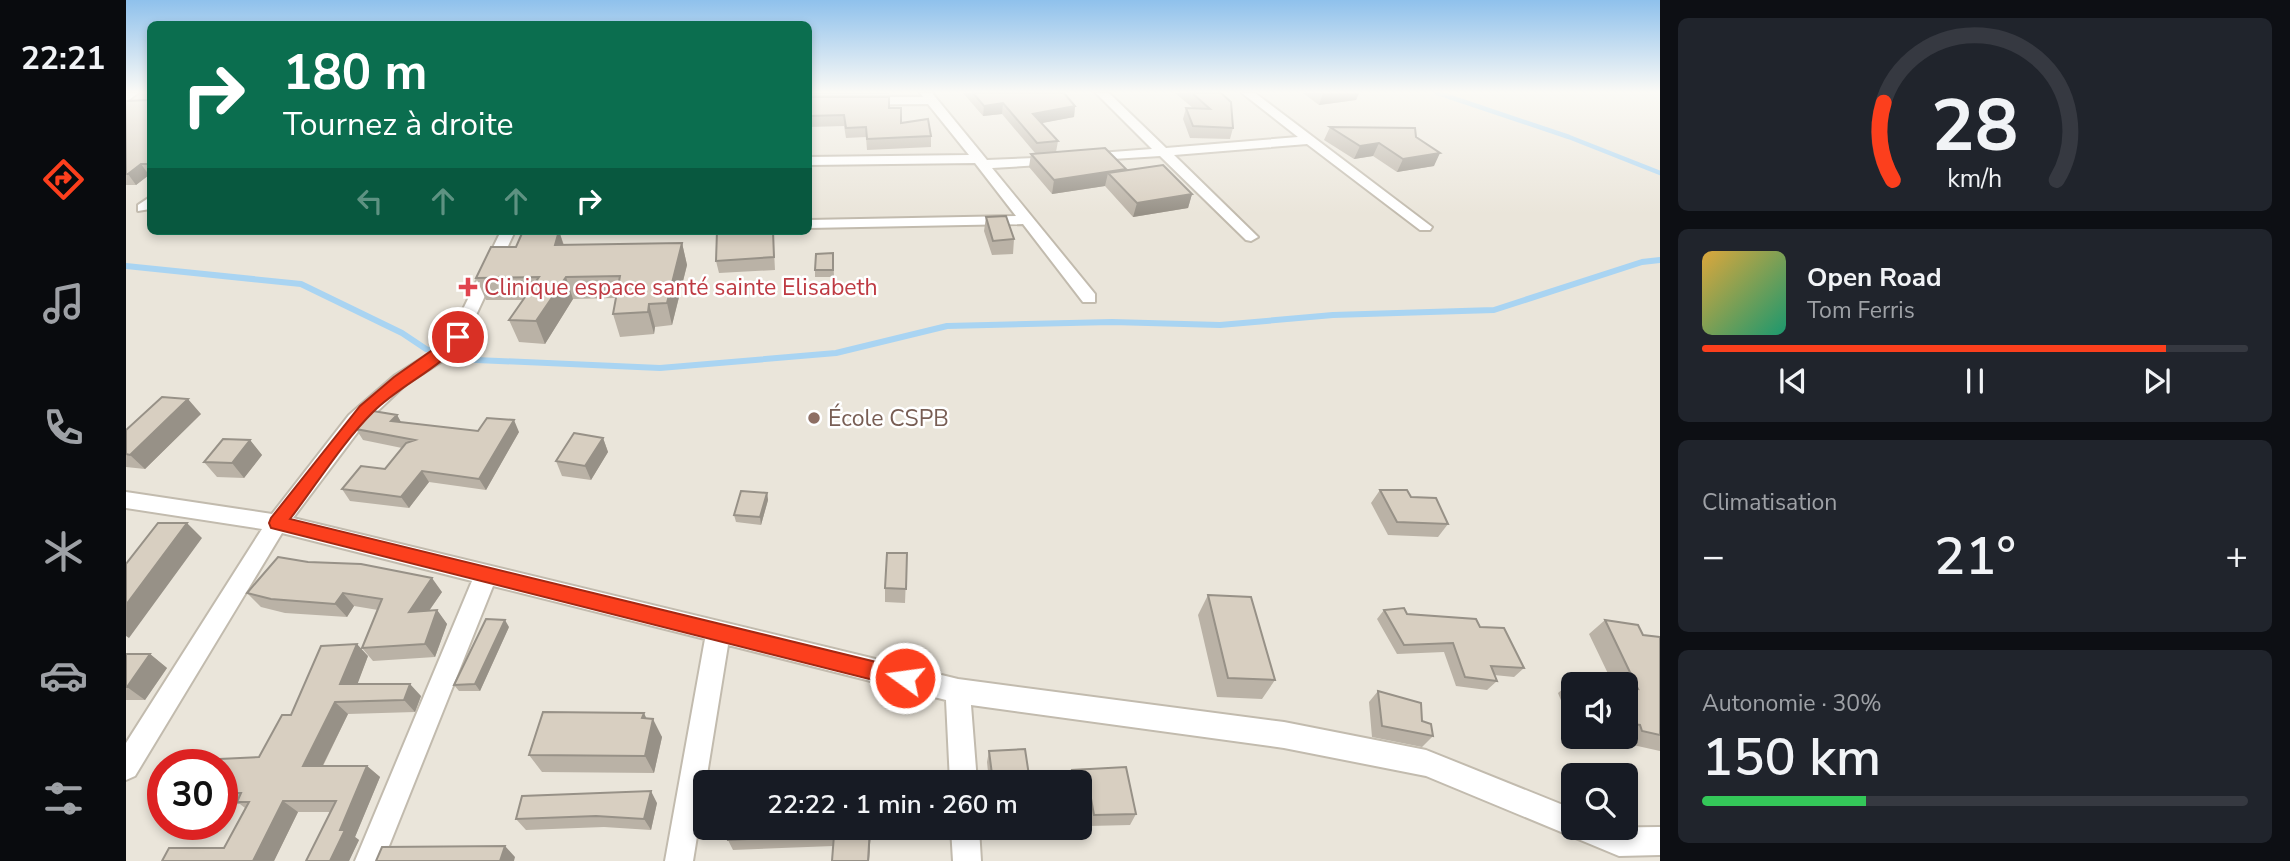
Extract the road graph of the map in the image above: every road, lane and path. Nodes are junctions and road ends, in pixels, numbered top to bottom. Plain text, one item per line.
1 (958, 133) edge
2 (1144, 133) edge
3 (1301, 133) edge
4 (1310, 140) junction
5 (1164, 153) junction
6 (812, 161) edge
7 (982, 162) junction
8 (1027, 220) junction
9 (812, 224) edge
10 (1425, 227) dead end
11 (506, 235) edge
12 (1251, 237) dead end
13 (1089, 298) dead end
14 (126, 500) edge
15 (277, 523) junction
16 (486, 575) junction
17 (718, 632) junction
18 (958, 691) junction
19 (126, 767) edge
20 (962, 770) edge
21 (1561, 818) edge
22 (966, 840) edge
23 (1605, 840) edge
24 (1660, 841) edge
25 (1624, 851) edge
26 (369, 861) edge
27 (679, 861) edge
28 (967, 861) edge

1 - 7 street
2 - 5 street
3 - 4 street
4 - 5 street
4 - 10 street
5 - 7 street
5 - 12 street
6 - 7 street
7 - 8 street
8 - 9 street
8 - 13 street
11 - 15 street
14 - 15 street
15 - 16 street
15 - 19 street
16 - 17 street
16 - 26 street
17 - 18 street
17 - 27 street
18 - 20 street
18 - 21 street
22 - 28 street
23 - 25 street
24 - 25 street

